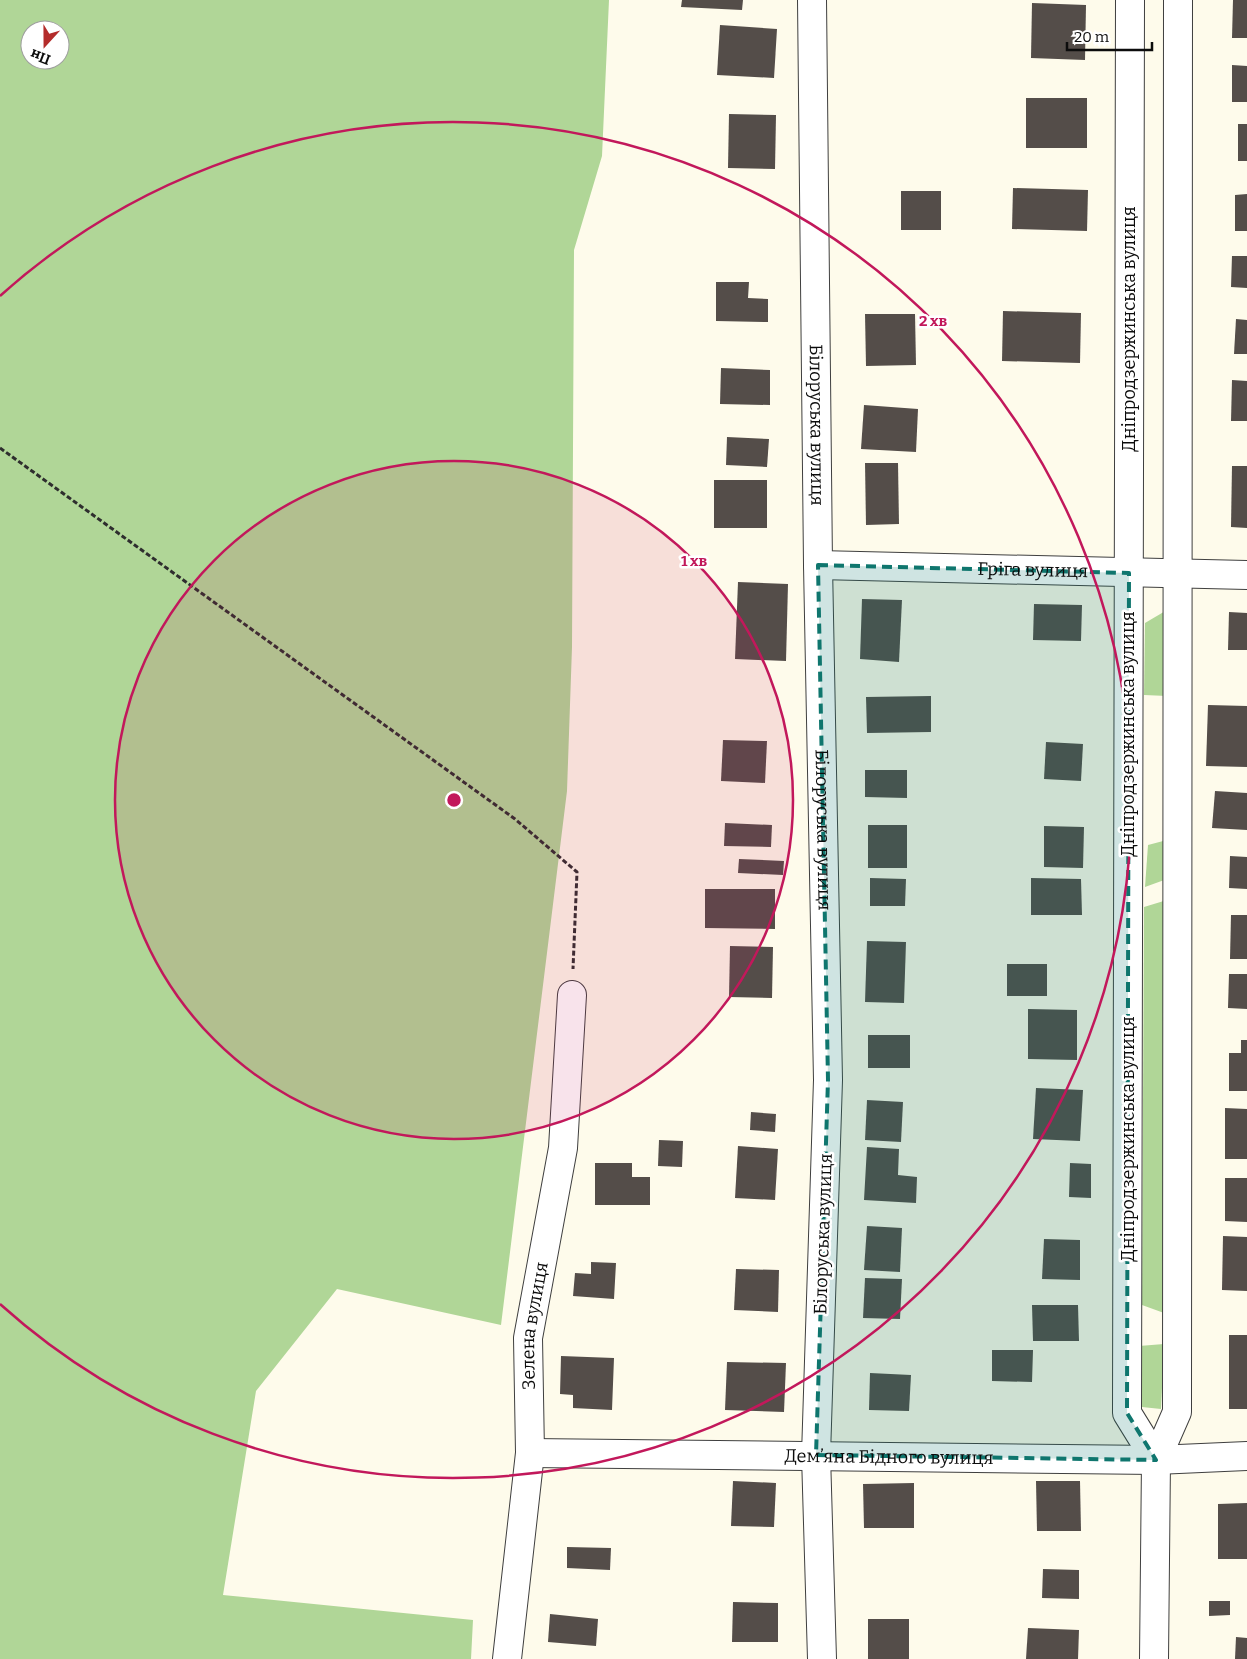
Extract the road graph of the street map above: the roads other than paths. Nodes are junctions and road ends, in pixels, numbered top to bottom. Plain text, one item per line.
1 (812, 0) edge
2 (1130, 0) edge
3 (1178, 0) edge
4 (818, 565) junction
5 (1129, 573) junction
6 (1178, 575) junction
7 (1247, 575) edge
8 (572, 994) road end
9 (530, 1453) junction
10 (816, 1455) junction
11 (1247, 1456) edge
12 (1156, 1460) junction
13 (507, 1659) edge
14 (822, 1659) edge
15 (1154, 1659) edge

1 - 4 street, Білоруська вулиця
2 - 5 street, Дніпродзержинська вулиця
3 - 6 street
4 - 5 street, Гріга вулиця
4 - 10 street, Білоруська вулиця
5 - 6 street, Гріга вулиця
5 - 12 street, Дніпродзержинська вулиця
6 - 7 street, Гріга вулиця
6 - 12 street
8 - 9 street, Зелена вулиця
9 - 10 street, Дем’яна Бідного вулиця
9 - 13 street, Зелена вулиця
10 - 12 street, Дем’яна Бідного вулиця
10 - 14 street, Білоруська вулиця
11 - 12 street, Дем’яна Бідного вулиця
12 - 15 street

